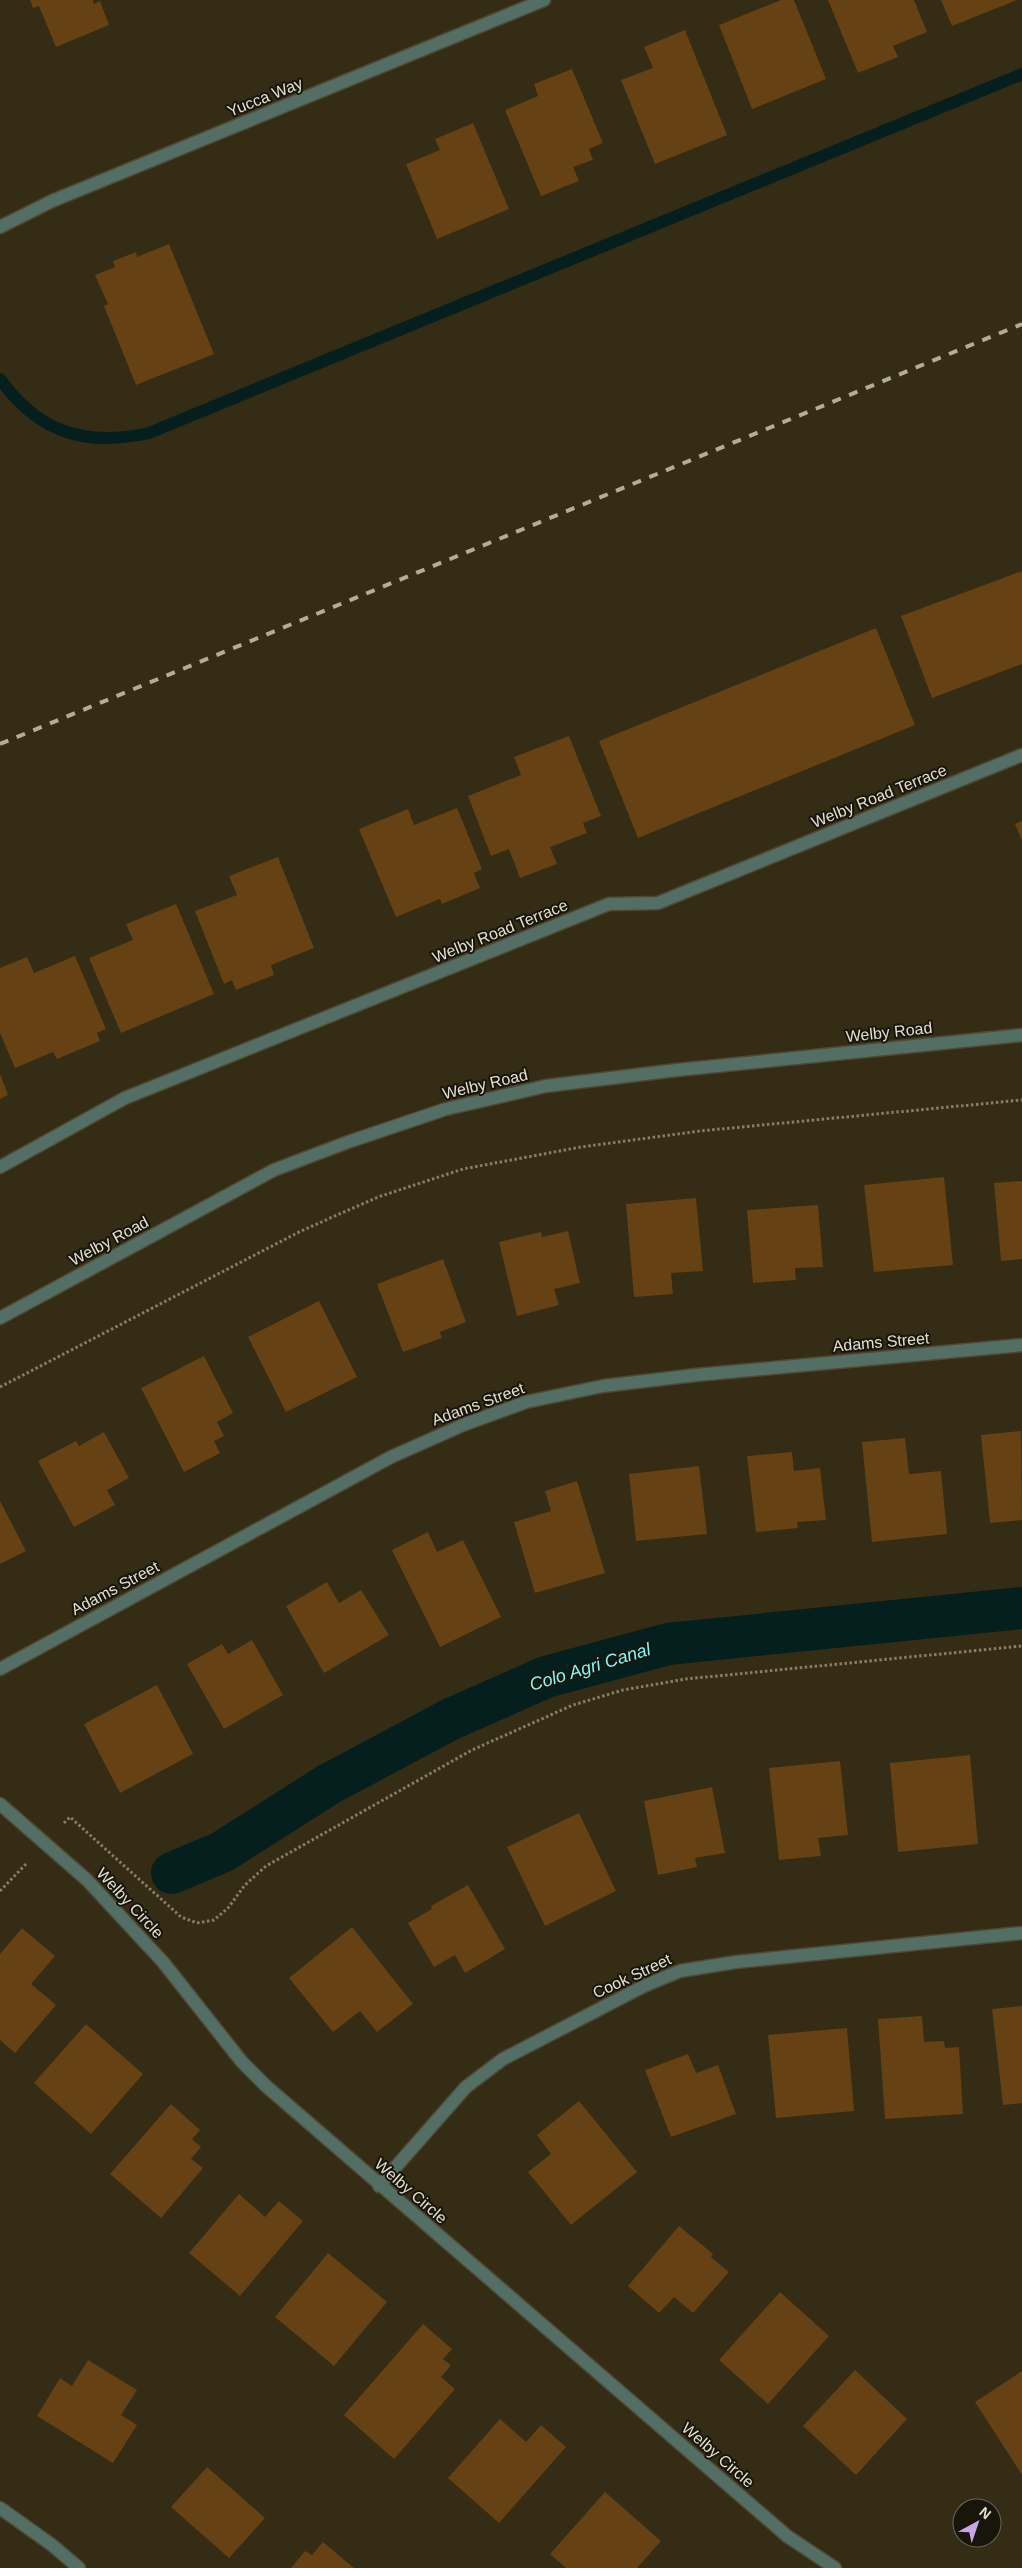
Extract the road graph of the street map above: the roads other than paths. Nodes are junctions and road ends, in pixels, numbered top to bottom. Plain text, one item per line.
1 (544, 0) edge
2 (0, 227) edge
3 (1022, 755) edge
4 (1022, 1036) edge
5 (0, 1167) edge
6 (0, 1318) edge
7 (1022, 1345) edge
8 (0, 1669) edge
9 (0, 1804) edge
10 (1022, 1933) edge
11 (379, 2186) junction
12 (0, 2508) edge
13 (79, 2568) edge
14 (835, 2568) edge

1 - 2 street, Yucca Way
3 - 5 street, Welby Road Terrace
4 - 6 street, Welby Road
7 - 8 street, Adams Street
9 - 11 street, Welby Circle
10 - 11 street, Cook Street
11 - 14 street, Welby Circle
12 - 13 street

